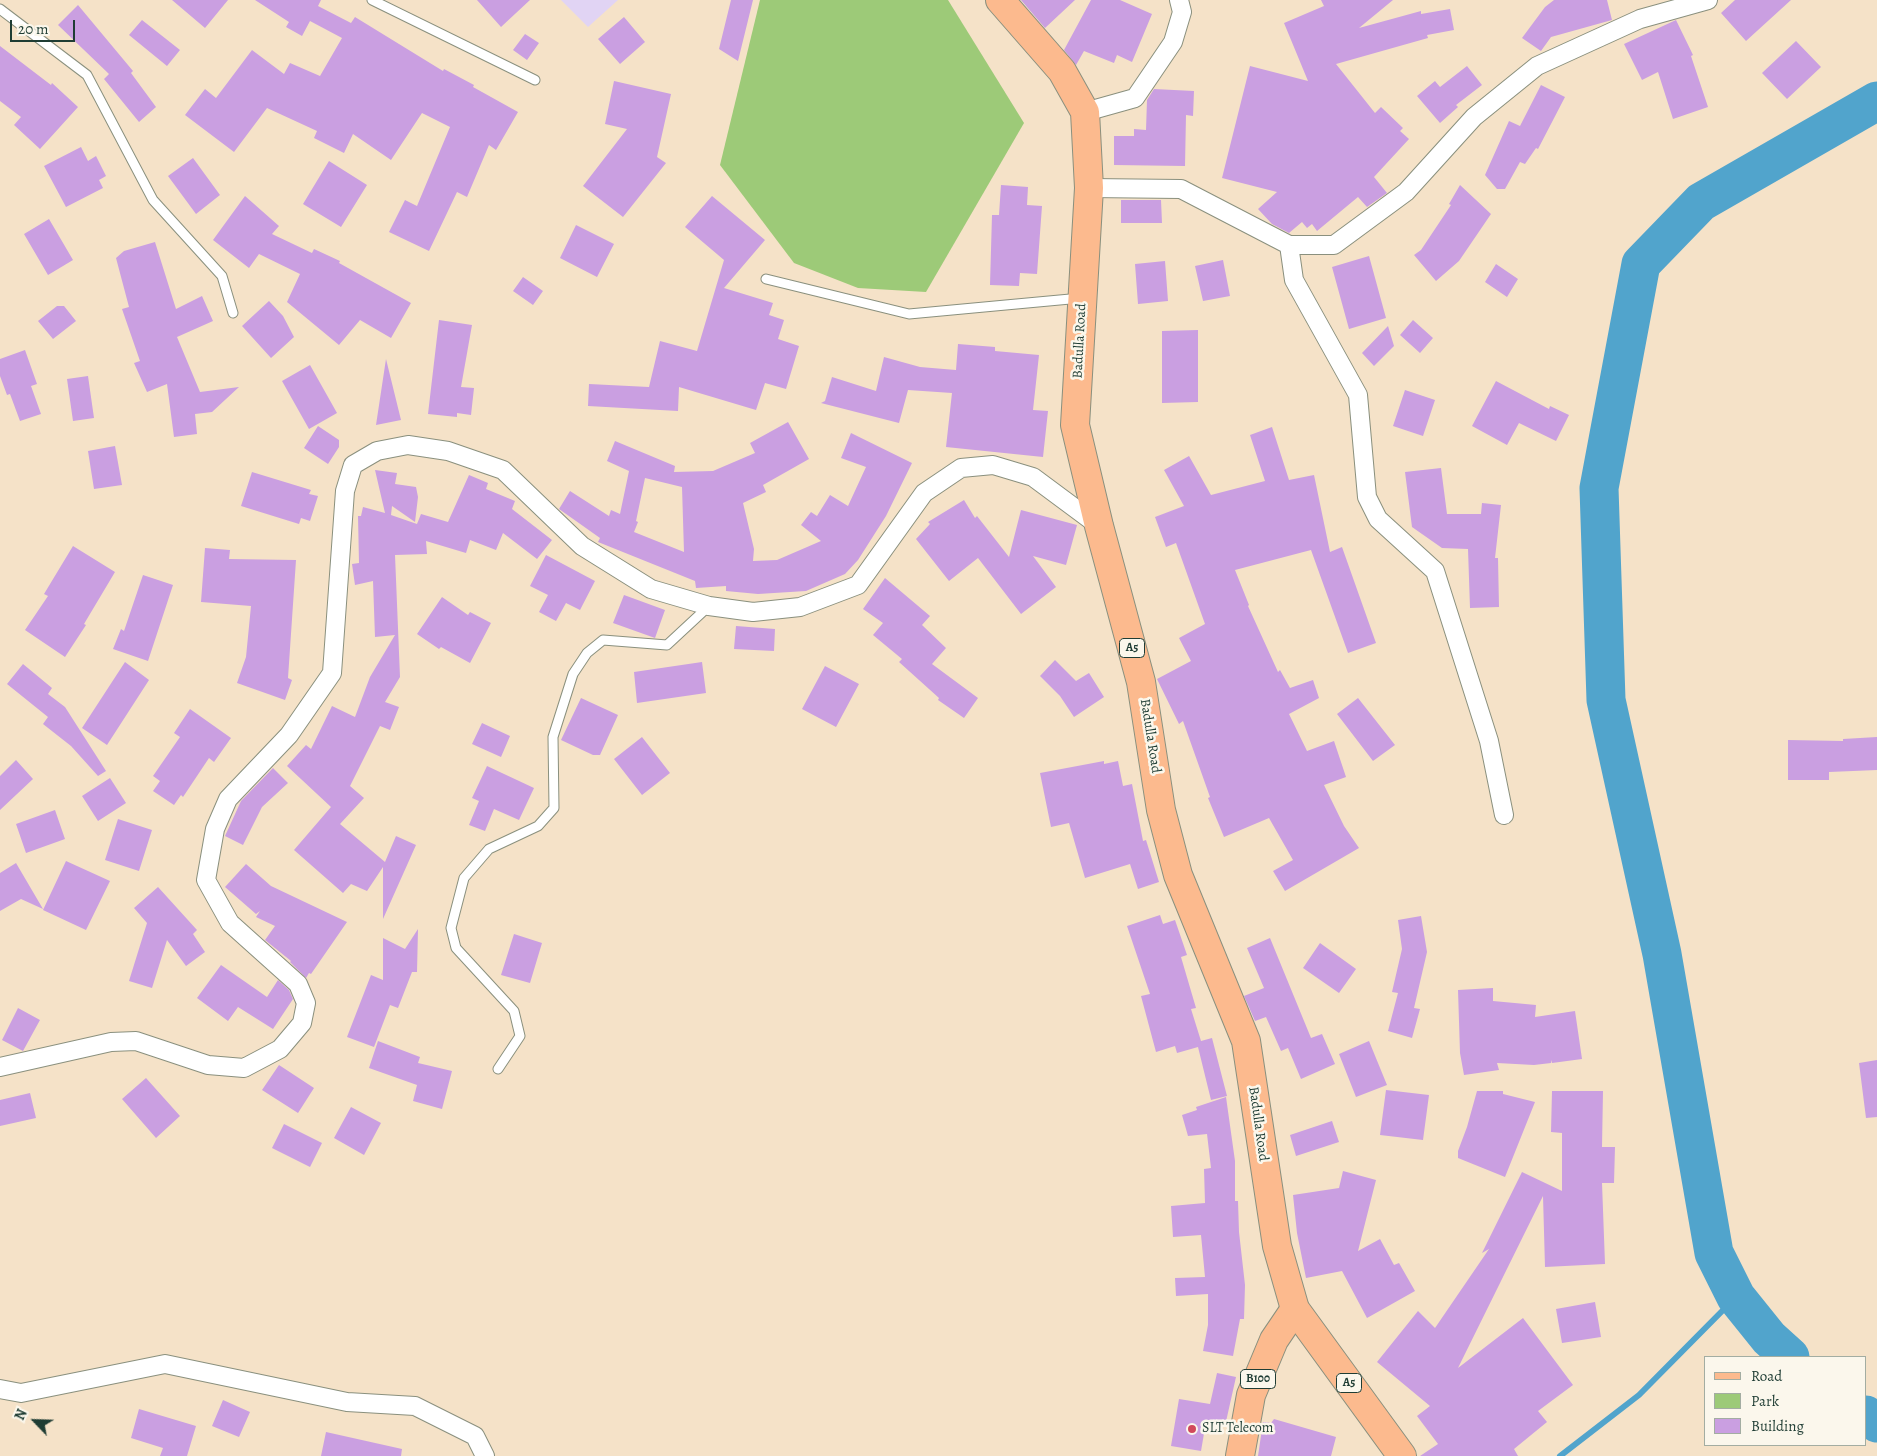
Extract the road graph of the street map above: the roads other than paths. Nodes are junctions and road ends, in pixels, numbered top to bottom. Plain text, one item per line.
1 (372, 0) edge
2 (1000, 0) edge
3 (1179, 0) edge
4 (1708, 0) edge
5 (0, 9) edge
6 (535, 80) dead end
7 (1085, 112) junction
8 (1089, 188) junction
9 (1289, 245) junction
10 (766, 279) dead end
11 (1083, 298) junction
12 (233, 312) dead end
13 (1099, 526) junction
14 (709, 606) junction
15 (1504, 815) dead end
16 (0, 1067) edge
17 (498, 1068) dead end
18 (1295, 1309) junction
19 (0, 1389) edge
20 (485, 1456) edge
21 (1240, 1456) edge
22 (1402, 1456) edge

1 - 6 lane
2 - 7 main road, Badulla Road / A5
3 - 7 street
4 - 9 street
5 - 12 lane
7 - 8 main road, Badulla Road / A5
8 - 9 street
8 - 11 main road, Badulla Road / A5
9 - 15 street
10 - 11 lane
11 - 13 main road, Badulla Road / A5
13 - 14 street
13 - 18 main road, Badulla Road / A5
14 - 16 street
14 - 17 lane
18 - 21 main road, B100
18 - 22 main road, Badulla Road / A5
19 - 20 street

